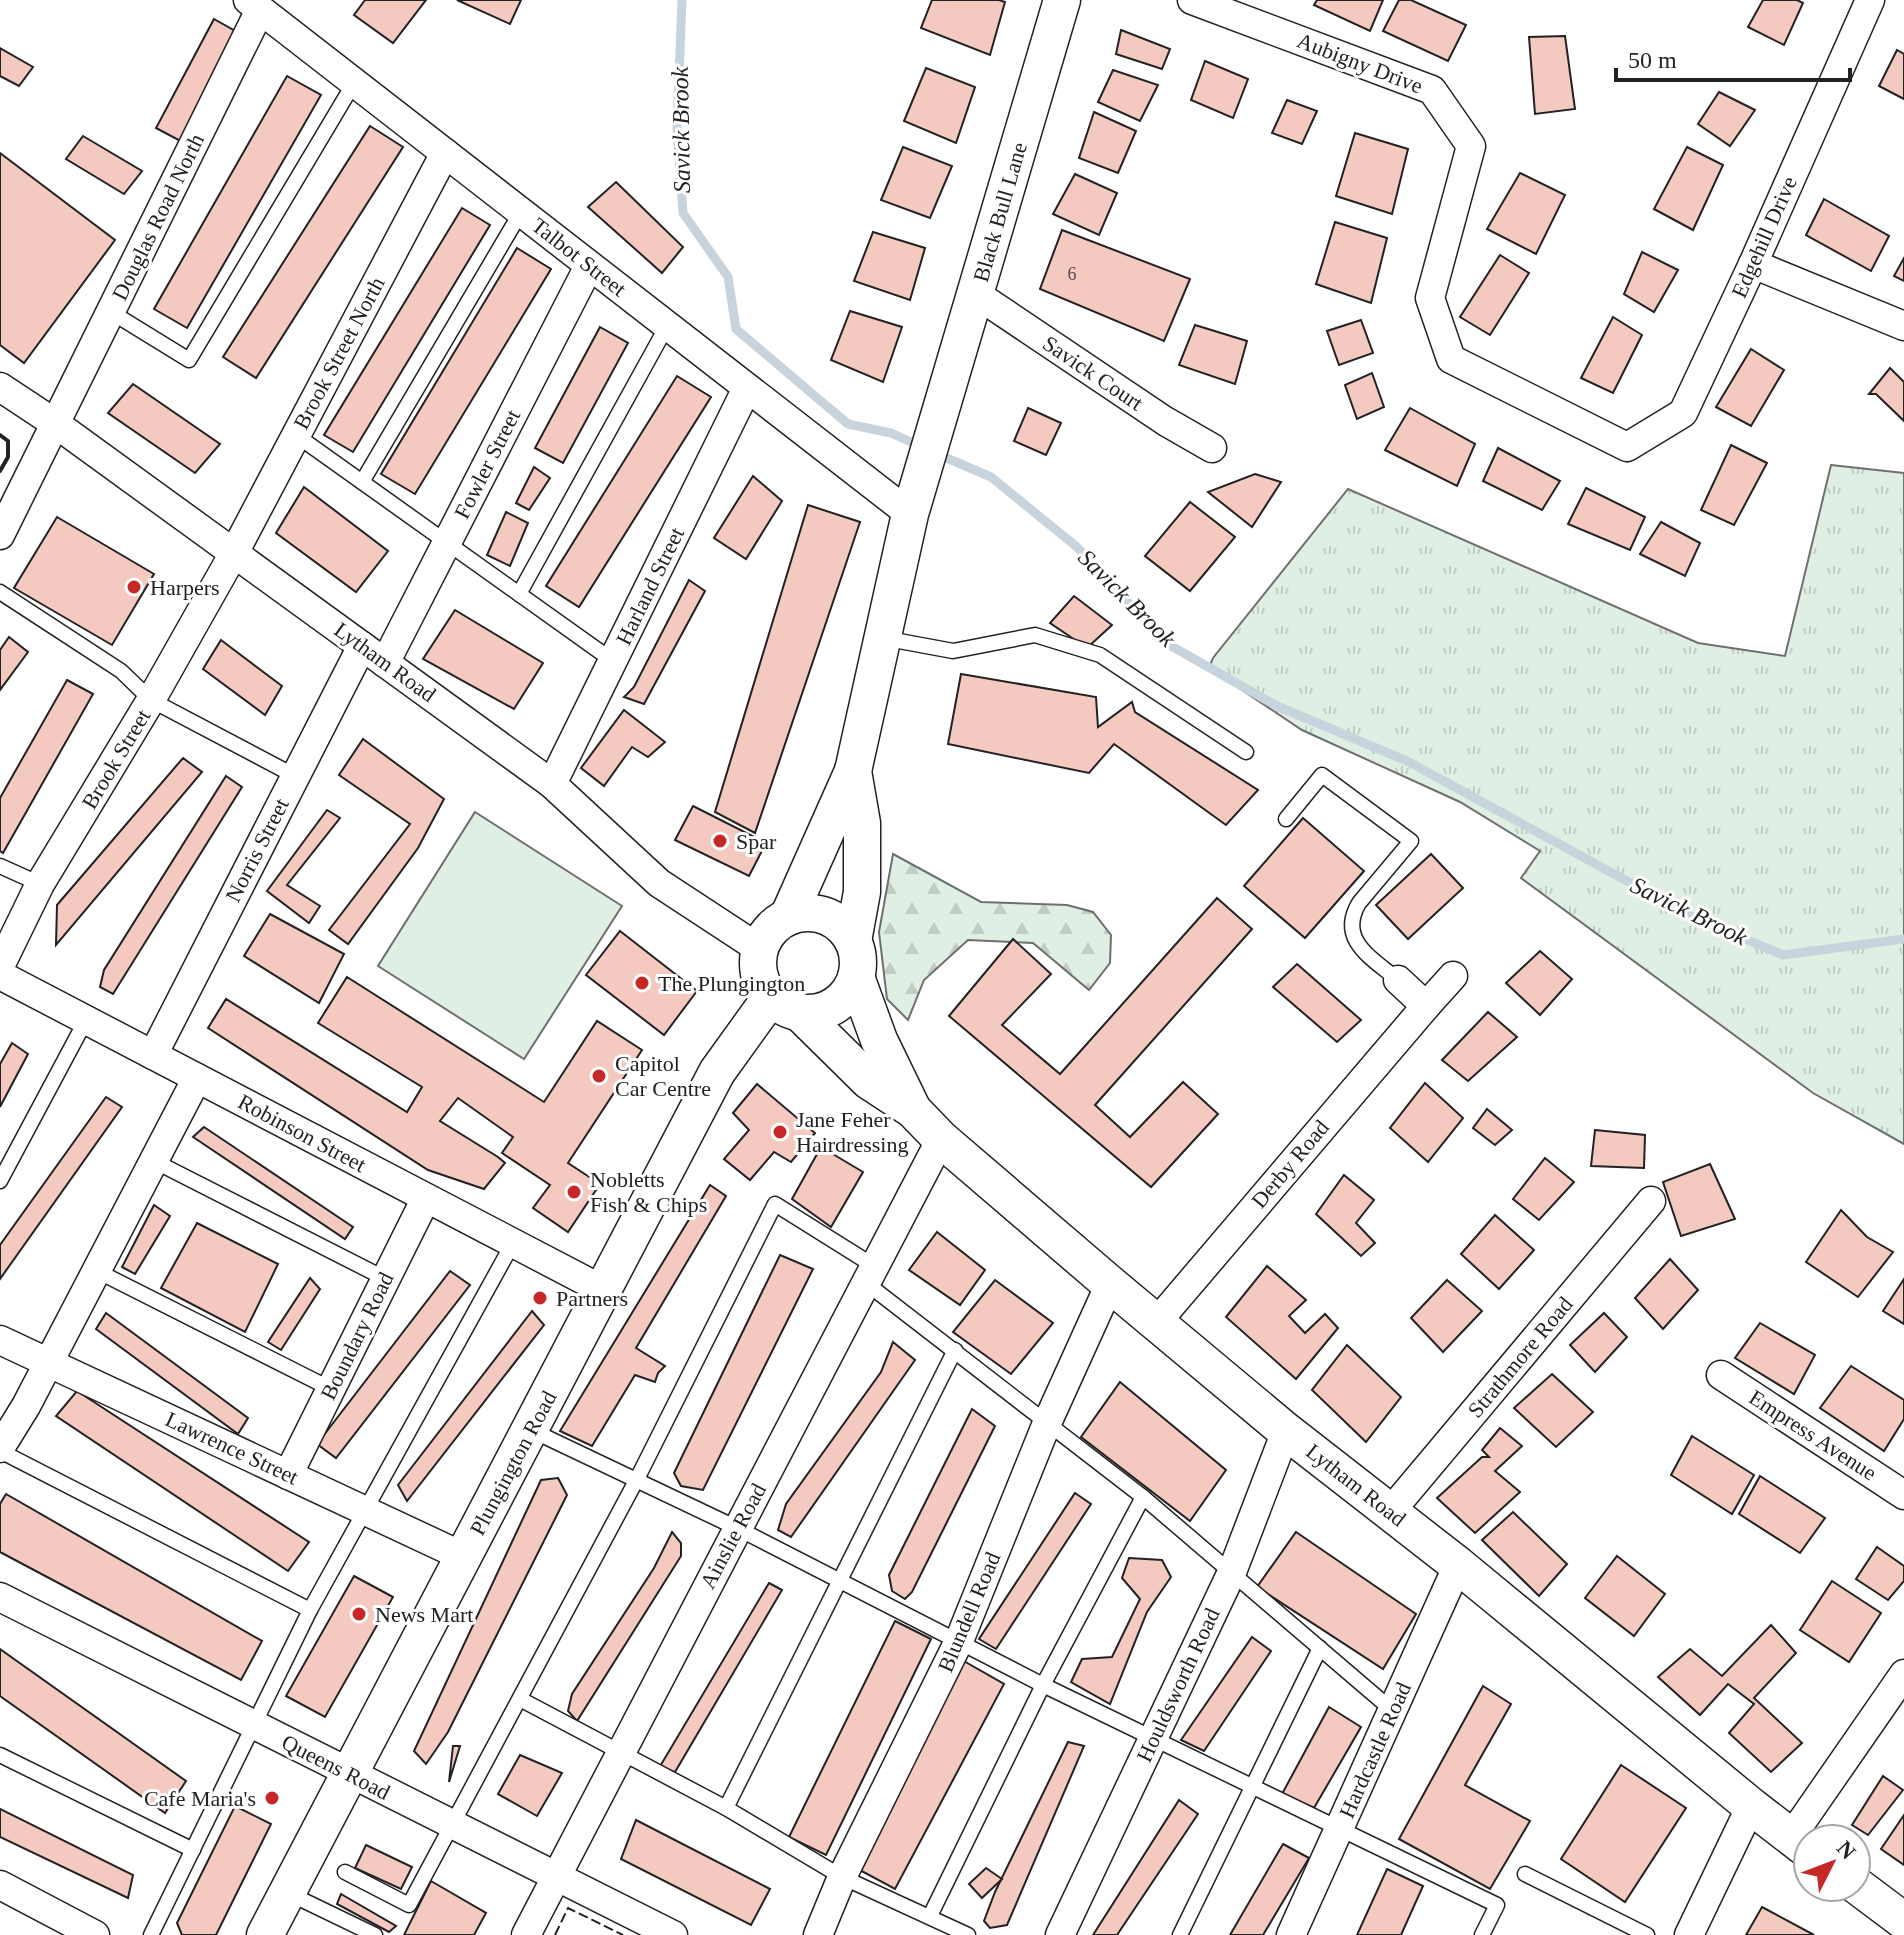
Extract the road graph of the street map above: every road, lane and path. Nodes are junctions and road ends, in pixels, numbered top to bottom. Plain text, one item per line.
1 (1062, 0) edge
2 (1192, 0) edge
3 (1870, 0) edge
4 (254, 5) edge
5 (354, 83) junction
6 (445, 153) junction
7 (521, 212) junction
8 (1753, 264) junction
9 (589, 266) junction
10 (976, 294) junction
11 (111, 312) junction
12 (667, 326) junction
13 (1904, 326) edge
14 (0, 387) edge
15 (747, 388) junction
16 (56, 424) junction
17 (296, 435) junction
18 (1627, 447) joint
19 (1212, 448) dead end
20 (362, 482) junction
21 (910, 514) junction
22 (0, 535) edge
23 (447, 543) junction
24 (234, 553) junction
25 (0, 592) edge
26 (519, 594) junction
27 (882, 638) junction
28 (362, 646) junction
29 (613, 661) junction
30 (385, 663) junction
31 (151, 700) junction
32 (1246, 752) dead end
33 (853, 771) junction
34 (295, 776) junction
35 (552, 784) junction
36 (1286, 819) dead end
37 (0, 866) edge
38 (40, 884) junction
39 (788, 917) junction
40 (853, 941) junction
41 (762, 943) junction
42 (0, 966) edge
43 (0, 975) edge
44 (1453, 976) dead end
45 (856, 977) junction
46 (1398, 980) joint
47 (784, 1004) junction
48 (1426, 1006) junction
49 (86, 1020) junction
50 (153, 1055) junction
51 (197, 1078) junction
52 (913, 1110) junction
53 (941, 1139) junction
54 (154, 1161) junction
55 (0, 1181) edge
56 (426, 1198) junction
57 (1651, 1201) dead end
58 (513, 1243) junction
59 (97, 1271) junction
60 (870, 1275) junction
61 (386, 1279) junction
62 (1110, 1284) junction
63 (603, 1290) junction
64 (1156, 1323) junction
65 (0, 1340) edge
66 (955, 1350) junction
67 (49, 1363) junction
68 (1721, 1375) dead end
69 (331, 1389) junction
70 (1047, 1423) junction
71 (531, 1430) junction
72 (1286, 1431) junction
73 (0, 1450) edge
74 (288, 1475) junction
75 (637, 1479) junction
76 (1904, 1495) edge
77 (1143, 1497) junction
78 (363, 1510) junction
79 (1390, 1512) junction
80 (737, 1528) junction
81 (464, 1557) junction
82 (1458, 1565) junction
83 (1232, 1572) junction
84 (840, 1581) junction
85 (0, 1597) edge
86 (310, 1610) junction
87 (959, 1641) junction
88 (1320, 1648) junction
89 (1904, 1674) edge
90 (1043, 1685) junction
91 (520, 1699) junction
92 (1392, 1710) junction
93 (254, 1726) junction
94 (1153, 1738) junction
95 (620, 1751) junction
96 (0, 1755) edge
97 (350, 1774) junction
98 (1252, 1786) junction
99 (1751, 1806) junction
100 (726, 1808) junction
101 (1812, 1823) edge
102 (453, 1825) junction
103 (1339, 1829) junction
104 (1792, 1837) edge
105 (193, 1850) junction
106 (345, 1872) dead end
107 (1525, 1874) dead end
108 (555, 1876) junction
109 (842, 1877) junction
110 (0, 1885) edge
111 (287, 1893) junction
112 (1872, 1900) edge
113 (930, 1916) junction
114 (1899, 1925) edge
115 (95, 1935) edge
116 (151, 1935) edge
117 (265, 1935) edge
118 (375, 1935) edge
119 (526, 1935) edge
120 (673, 1935) edge
121 (818, 1935) edge
122 (968, 1935) edge
123 (1060, 1935) edge
124 (1180, 1935) edge
125 (1291, 1935) edge
126 (1482, 1935) edge
127 (1647, 1935) edge
128 (1689, 1935) edge

1 - 10 street, Black Bull Lane
2 - 18 street, Aubigny Drive
3 - 8 street, Edgehill Drive
4 - 5 street, Talbot Street
4 - 11 street, Douglas Road North
5 - 6 street, Talbot Street
5 - 11 lane
6 - 7 street, Talbot Street
6 - 17 street, Brook Street North
7 - 9 street, Talbot Street
7 - 20 lane
8 - 13 street
8 - 18 street, Edgehill Drive
9 - 12 street, Talbot Street
9 - 23 street, Fowler Street
10 - 19 street, Savick Court
10 - 21 street, Black Bull Lane
11 - 16 street, Douglas Road North
12 - 15 street, Talbot Street
12 - 26 lane
14 - 16 street, Lytham Road
15 - 21 street, Talbot Street
15 - 29 street, Harland Street
16 - 22 street, Douglas Road North
16 - 24 street, Lytham Road
17 - 20 lane
17 - 24 street, Brook Street North
20 - 23 lane
21 - 27 street
23 - 26 lane
23 - 30 street, Fowler Street
24 - 28 street, Lytham Road
24 - 31 street, Brook Street
25 - 31 lane
26 - 29 lane
27 - 32 lane
27 - 33 street
28 - 30 street, Lytham Road
28 - 34 street, Norris Street
29 - 35 street, Harland Street
30 - 35 street, Lytham Road
31 - 34 lane
31 - 38 street, Brook Street
33 - 39 street
33 - 40 street
34 - 50 street, Norris Street
35 - 41 street, Lytham Road
36 - 46 lane
37 - 38 lane
38 - 42 street, Brook Street
39 - 40 street
39 - 41 street
40 - 45 street
41 - 47 street
43 - 49 street, Robinson Street
44 - 48 street, Derby Road
45 - 47 street
45 - 52 street, Lytham Road
46 - 48 street
47 - 52 street, Lytham Road
47 - 63 street, Plungington Road
48 - 64 street, Derby Road
49 - 50 street, Robinson Street
49 - 55 lane
50 - 51 street, Robinson Street
51 - 54 street
51 - 56 street, Robinson Street
52 - 53 street, Lytham Road
53 - 60 street, Ainslie Road
53 - 62 street, Lytham Road
54 - 59 street
54 - 61 lane
56 - 58 street, Robinson Street
56 - 61 street, Boundary Road
57 - 79 street, Strathmore Road
58 - 63 street, Robinson Street
58 - 78 lane
59 - 67 street
59 - 69 lane
60 - 66 lane
60 - 75 lane
60 - 80 street, Ainslie Road
61 - 69 street, Boundary Road
62 - 64 street, Lytham Road
62 - 70 street, Blundell Road
63 - 71 street, Plungington Road
64 - 72 street, Lytham Road
65 - 67 street, Lawrence Street
66 - 70 lane
66 - 84 lane
67 - 73 street
67 - 74 street, Lawrence Street
68 - 76 street, Empress Avenue
69 - 74 street, Boundary Road
70 - 77 lane
70 - 87 street, Blundell Road
71 - 75 lane
71 - 81 street, Plungington Road
72 - 79 street, Lytham Road
72 - 83 street, Houldsworth Road
73 - 86 lane
74 - 78 street, Lawrence Street
75 - 80 lane
75 - 91 lane
77 - 83 lane
77 - 90 lane
78 - 81 street, Lawrence Street
78 - 86 lane
79 - 82 street, Lytham Road
80 - 84 lane
80 - 95 street, Ainslie Road
81 - 97 street, Plungington Road
82 - 92 street, Hardcastle Road
82 - 99 street, Lytham Road
83 - 88 lane
83 - 94 street, Houldsworth Road
84 - 87 lane
84 - 100 lane
85 - 93 street, Queens Road
86 - 93 lane
87 - 90 lane
87 - 109 street, Blundell Road
88 - 92 lane
88 - 98 lane
89 - 101 street
90 - 94 lane
90 - 113 lane
91 - 95 lane
91 - 102 lane
92 - 103 street, Hardcastle Road
93 - 97 street, Queens Road
93 - 105 lane
94 - 98 lane
94 - 123 street, Houldsworth Road
95 - 100 lane
95 - 108 street, Ainslie Road
96 - 105 lane
97 - 102 street, Queens Road
97 - 111 street, Plungington Road
98 - 103 lane
98 - 124 lane
99 - 104 street, Lytham Road
99 - 128 street
100 - 109 lane
102 - 106 lane
102 - 108 street, Queens Road
103 - 125 street, Hardcastle Road
103 - 126 lane
105 - 116 lane
107 - 127 lane
108 - 119 street, Ainslie Road
108 - 120 street, Queens Road
109 - 113 lane
109 - 121 street, Blundell Road
110 - 115 street
111 - 117 street, Plungington Road
111 - 118 lane
112 - 114 street
113 - 122 lane

